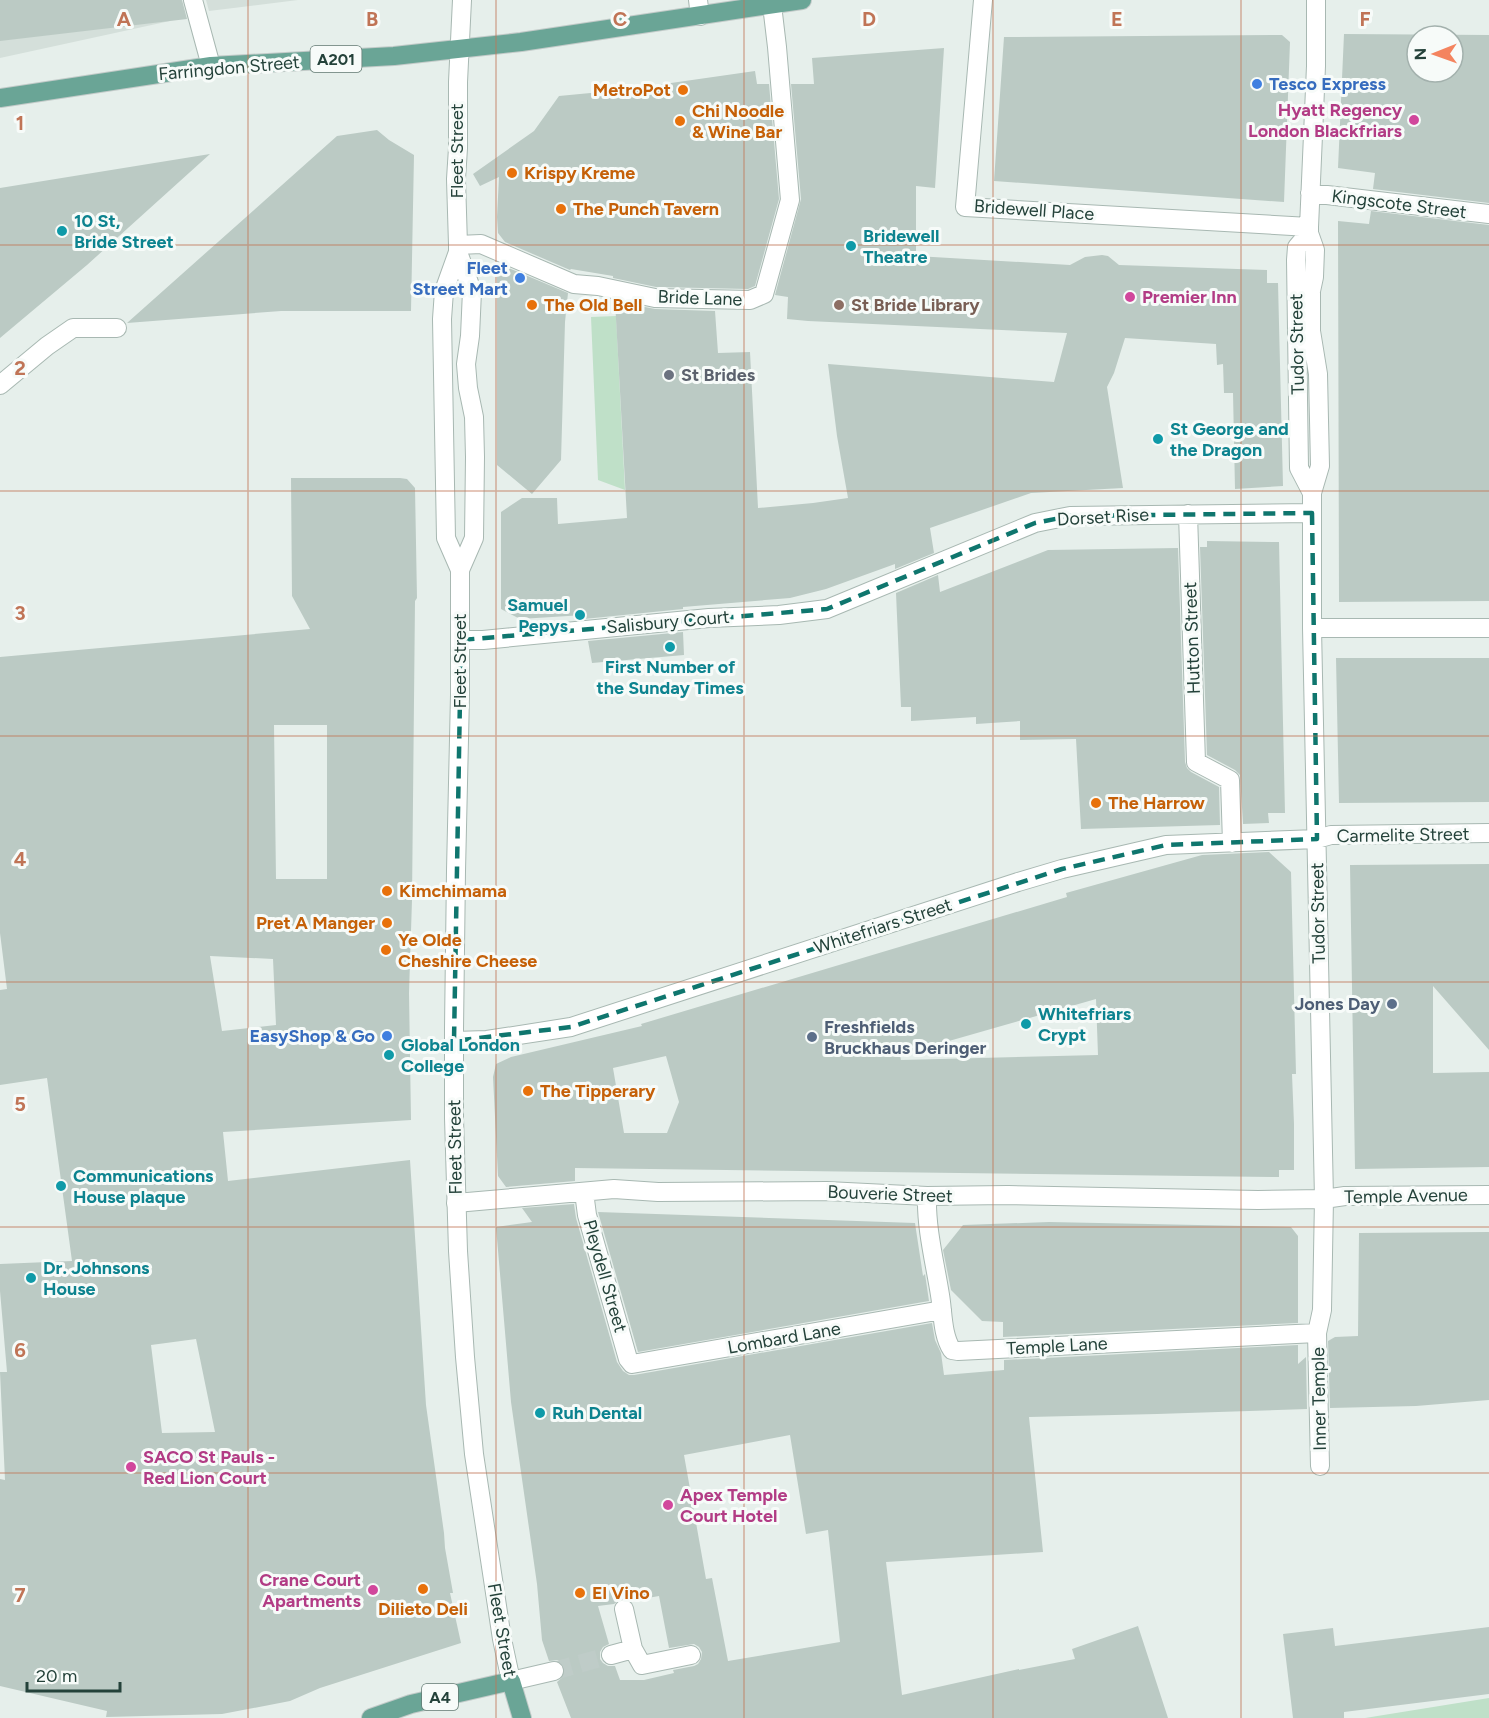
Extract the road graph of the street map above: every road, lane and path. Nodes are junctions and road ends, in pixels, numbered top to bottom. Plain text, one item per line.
1 (193, 0) edge
2 (462, 0) edge
3 (802, 0) edge
4 (983, 0) edge
5 (1316, 0) edge
6 (772, 5) junction
7 (699, 8) edge
8 (460, 50) junction
9 (211, 66) junction
10 (0, 98) edge
11 (1310, 193) junction
12 (1489, 214) edge
13 (1309, 230) junction
14 (458, 248) junction
15 (117, 328) dead end
16 (0, 385) edge
17 (1312, 513) junction
18 (1188, 514) junction
19 (460, 570) junction
20 (872, 591) joint
21 (1312, 628) junction
22 (1489, 628) edge
23 (460, 640) junction
24 (1489, 833) edge
25 (1317, 839) junction
26 (1232, 843) junction
27 (454, 1041) junction
28 (584, 1192) junction
29 (1489, 1195) edge
30 (927, 1196) junction
31 (1324, 1199) junction
32 (456, 1203) junction
33 (942, 1310) junction
34 (1317, 1333) junction
35 (628, 1359) joint
36 (1320, 1466) dead end
37 (624, 1609) dead end
38 (633, 1649) junction
39 (611, 1655) tunnel mouth
40 (691, 1655) dead end
41 (554, 1671) tunnel mouth
42 (511, 1681) junction
43 (371, 1718) edge
44 (522, 1718) edge

1 - 9 street
2 - 8 street, Fleet Street
3 - 6 main road, A201
4 - 13 street, Bridewell Place
5 - 11 street, Tudor Street
6 - 7 main road, A201
6 - 14 street, Bride Lane
7 - 8 main road, A201
8 - 9 main road, Farringdon Street / A201
8 - 14 street, Fleet Street
9 - 10 main road, Farringdon Street / A201
11 - 12 street, Kingscote Street
11 - 13 street, Tudor Street
13 - 17 street, Tudor Street
14 - 19 street, Fleet Street
14 - 19 street, Fleet Street
15 - 16 street
17 - 18 street, Dorset Rise
17 - 21 street, Tudor Street
18 - 20 street, Dorset Rise
18 - 26 street, Hutton Street
19 - 23 street, Fleet Street
20 - 23 street, Salisbury Court
21 - 22 street
21 - 25 street, Tudor Street
23 - 27 street, Fleet Street
24 - 25 street, Carmelite Street
25 - 26 street, Whitefriars Street
25 - 31 street, Tudor Street
26 - 27 street, Whitefriars Street
27 - 32 street, Fleet Street
28 - 30 street, Bouverie Street
28 - 32 street, Bouverie Street
28 - 35 street, Pleydell Street
29 - 31 street, Temple Avenue
30 - 31 street, Bouverie Street
30 - 33 street, Temple Lane
31 - 34 street, Tudor Street
32 - 42 street, Fleet Street
33 - 34 street, Temple Lane
33 - 35 street, Lombard Lane
34 - 36 street, Inner Temple
37 - 38 street
38 - 39 street
38 - 40 street
41 - 42 street
42 - 43 main road, A4
42 - 44 main road, Fleet Street

